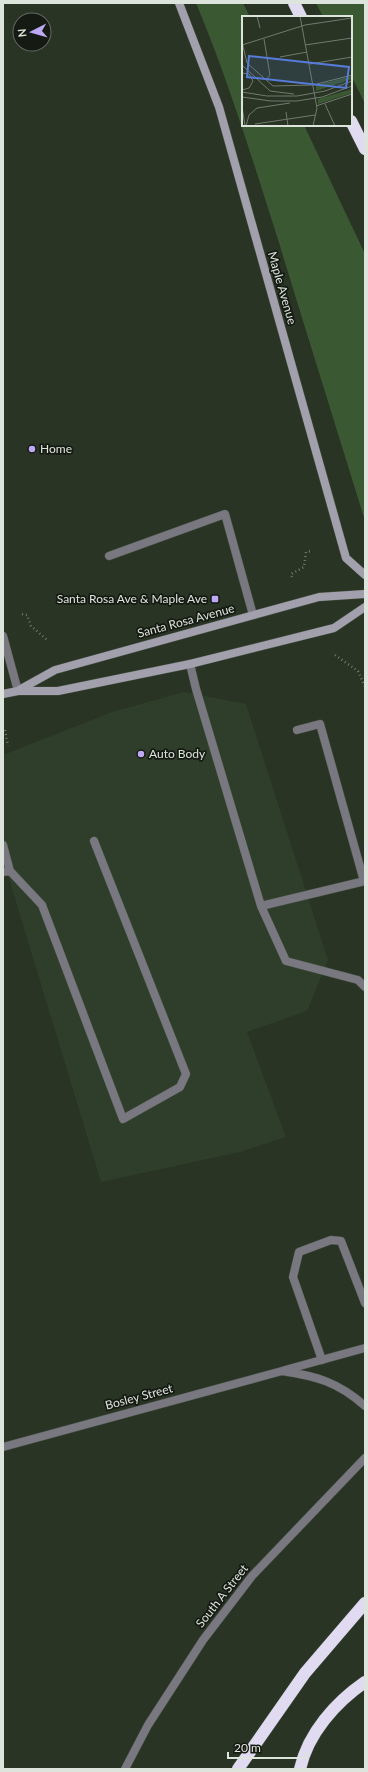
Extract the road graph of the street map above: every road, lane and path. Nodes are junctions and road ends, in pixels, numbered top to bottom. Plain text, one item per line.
1 (179, 3) edge
2 (294, 3) edge
3 (300, 16) edge
4 (352, 122) edge
5 (365, 150) edge
6 (311, 551) dead end
7 (108, 556) dead end
8 (365, 574) edge
9 (292, 577) dead end
10 (365, 594) edge
11 (365, 607) edge
12 (22, 614) dead end
13 (253, 615) junction
14 (3, 636) edge
15 (47, 640) dead end
16 (336, 655) dead end
17 (190, 664) junction
18 (365, 687) edge
19 (18, 691) junction
20 (3, 694) edge
21 (5, 730) dead end
22 (297, 730) dead end
23 (8, 746) dead end
24 (94, 841) dead end
25 (3, 845) edge
26 (7, 871) edge
27 (364, 881) edge
28 (262, 906) junction
29 (365, 987) edge
30 (365, 1303) edge
31 (365, 1348) edge
32 (322, 1360) junction
33 (282, 1371) junction
34 (365, 1406) edge
35 (3, 1447) edge
36 (365, 1458) edge
37 (365, 1603) edge
38 (365, 1682) edge
39 (124, 1769) edge
40 (238, 1769) edge
41 (300, 1769) edge

1 - 8 main road, Maple Avenue
2 - 3 highway
4 - 5 highway
6 - 9 path
7 - 13 street
10 - 13 main road, Santa Rosa Avenue
11 - 17 main road, Santa Rosa Avenue
12 - 15 path
13 - 19 main road, Santa Rosa Avenue
14 - 19 street
16 - 18 path
17 - 19 main road, Santa Rosa Avenue
17 - 28 street
19 - 20 main road, Santa Rosa Avenue
21 - 23 path
22 - 27 street
24 - 26 street
25 - 26 street
27 - 28 street
28 - 29 street
30 - 32 street
31 - 32 street, Bosley Street
32 - 33 street, Bosley Street
33 - 34 street, Bosley Street
33 - 35 street, Bosley Street
36 - 39 street, South A Street
37 - 40 highway
38 - 41 highway

